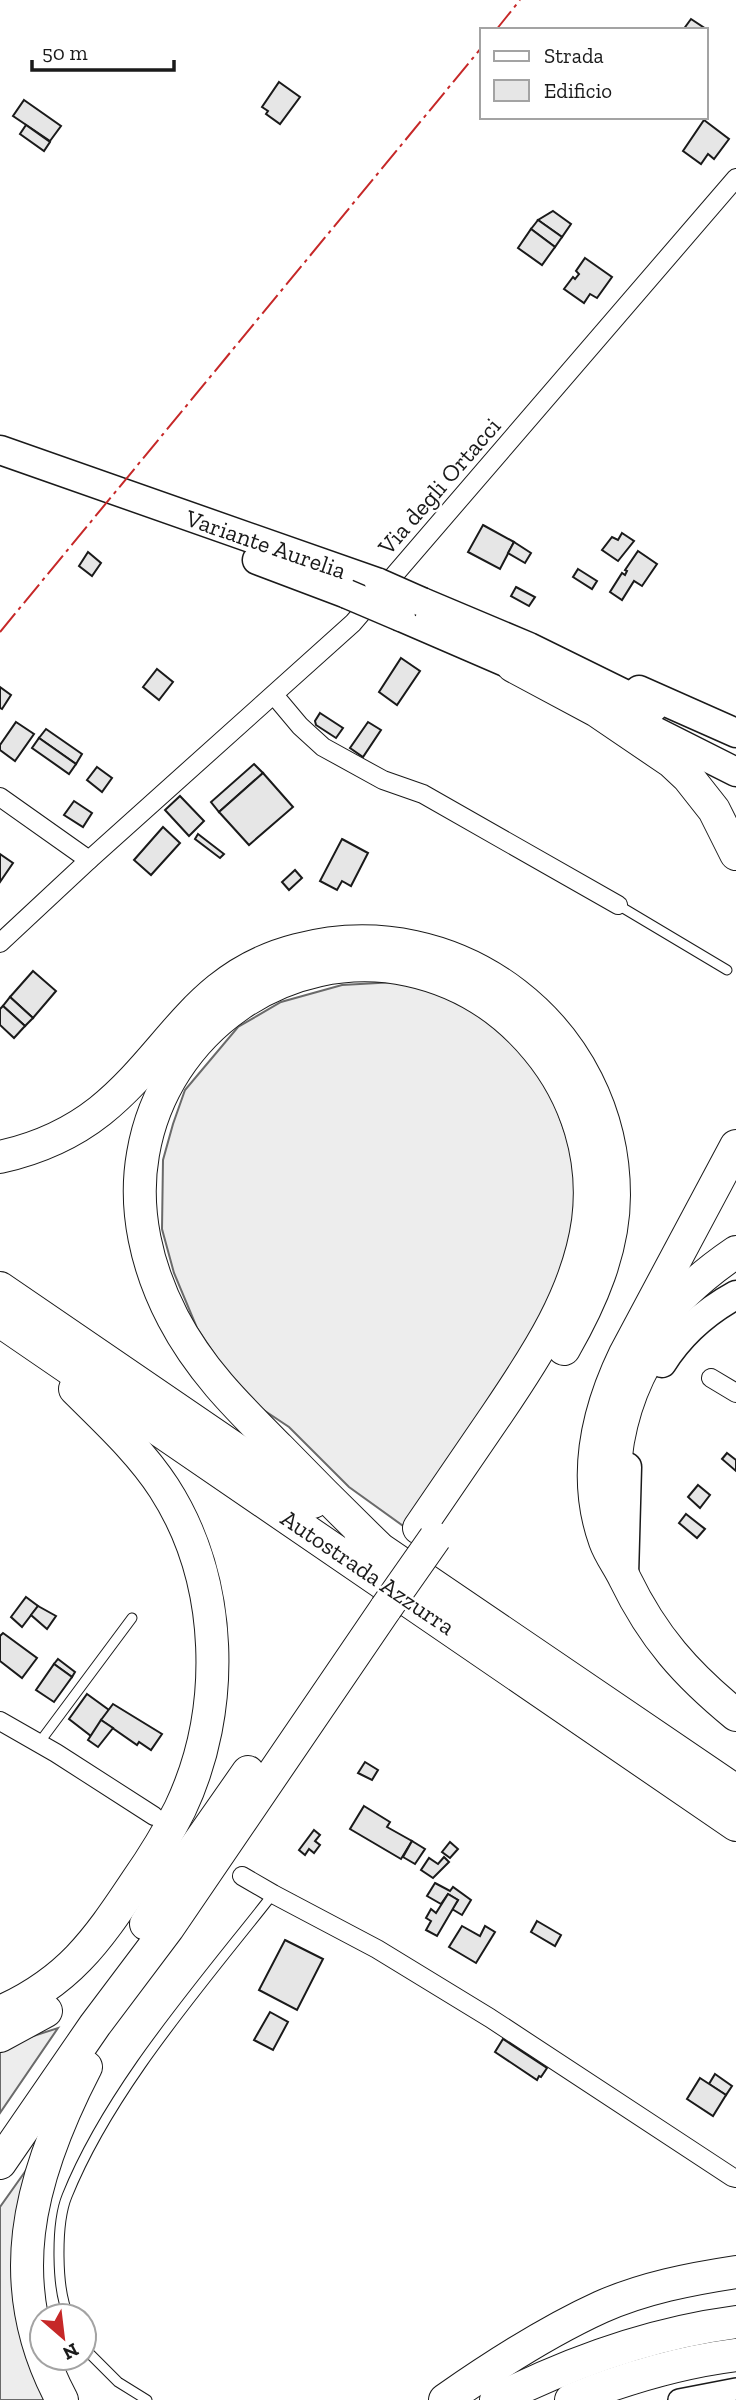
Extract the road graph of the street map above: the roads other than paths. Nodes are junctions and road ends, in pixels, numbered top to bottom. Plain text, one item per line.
1 (736, 178) edge
2 (0, 450) edge
3 (0, 470) edge
4 (412, 609) junction
5 (521, 656) junction
6 (274, 695) junction
7 (736, 733) edge
8 (736, 751) edge
9 (736, 772) edge
10 (0, 797) edge
11 (736, 854) edge
12 (89, 860) junction
13 (618, 905) joint
14 (0, 943) edge
15 (727, 970) dead end
16 (736, 1146) edge
17 (0, 1157) edge
18 (736, 1252) edge
19 (736, 1266) edge
20 (0, 1288) edge
21 (708, 1288) edge
22 (8, 1326) edge
23 (712, 1378) dead end
24 (736, 1393) edge
25 (427, 1533) junction
26 (377, 1546) junction
27 (624, 1576) junction
28 (379, 1602) junction
29 (132, 1618) dead end
30 (736, 1715) edge
31 (0, 1721) edge
32 (39, 1743) junction
33 (736, 1791) edge
34 (154, 1816) dead end
35 (736, 1825) edge
36 (183, 1865) junction
37 (242, 1876) dead end
38 (273, 1894) junction
39 (168, 1928) junction
40 (0, 2012) edge
41 (0, 2036) edge
42 (0, 2139) edge
43 (0, 2163) edge
44 (736, 2178) edge
45 (736, 2272) edge
46 (64, 2302) edge
47 (736, 2322) edge
48 (736, 2355) edge
49 (98, 2362) edge
50 (493, 2367) junction
51 (736, 2389) edge
52 (62, 2400) edge
53 (147, 2400) edge
54 (426, 2400) edge
55 (445, 2400) edge
56 (496, 2400) edge
57 (571, 2400) edge
58 (678, 2400) edge

1 - 6 street, Via degli Ortacci
2 - 4 highway, Variante Aurelia, bridge
3 - 4 highway, Variante Aurelia, bridge
4 - 5 highway, Variante Aurelia
5 - 7 highway
5 - 8 highway
5 - 9 highway
5 - 11 highway
6 - 12 street, Via degli Ortacci
6 - 13 street
10 - 12 street
12 - 14 street, Via degli Ortacci
13 - 15 lane
16 - 21 highway
17 - 25 highway
18 - 21 highway
19 - 21 highway
20 - 26 highway, Autostrada Azzurra
21 - 27 highway
21 - 27 highway
21 - 27 highway
22 - 35 highway, Autostrada Azzurra
22 - 40 highway
23 - 24 street
25 - 26 highway
25 - 28 highway, bridge
26 - 33 highway, Autostrada Azzurra
27 - 30 highway
28 - 36 highway
28 - 39 highway
29 - 32 lane
31 - 32 street
32 - 34 street
36 - 41 highway
36 - 42 highway
37 - 38 street
38 - 44 street
38 - 46 lane
39 - 43 highway
39 - 52 highway
45 - 50 highway
47 - 56 highway
48 - 57 highway
49 - 53 lane
50 - 54 highway
50 - 55 highway
51 - 58 street

